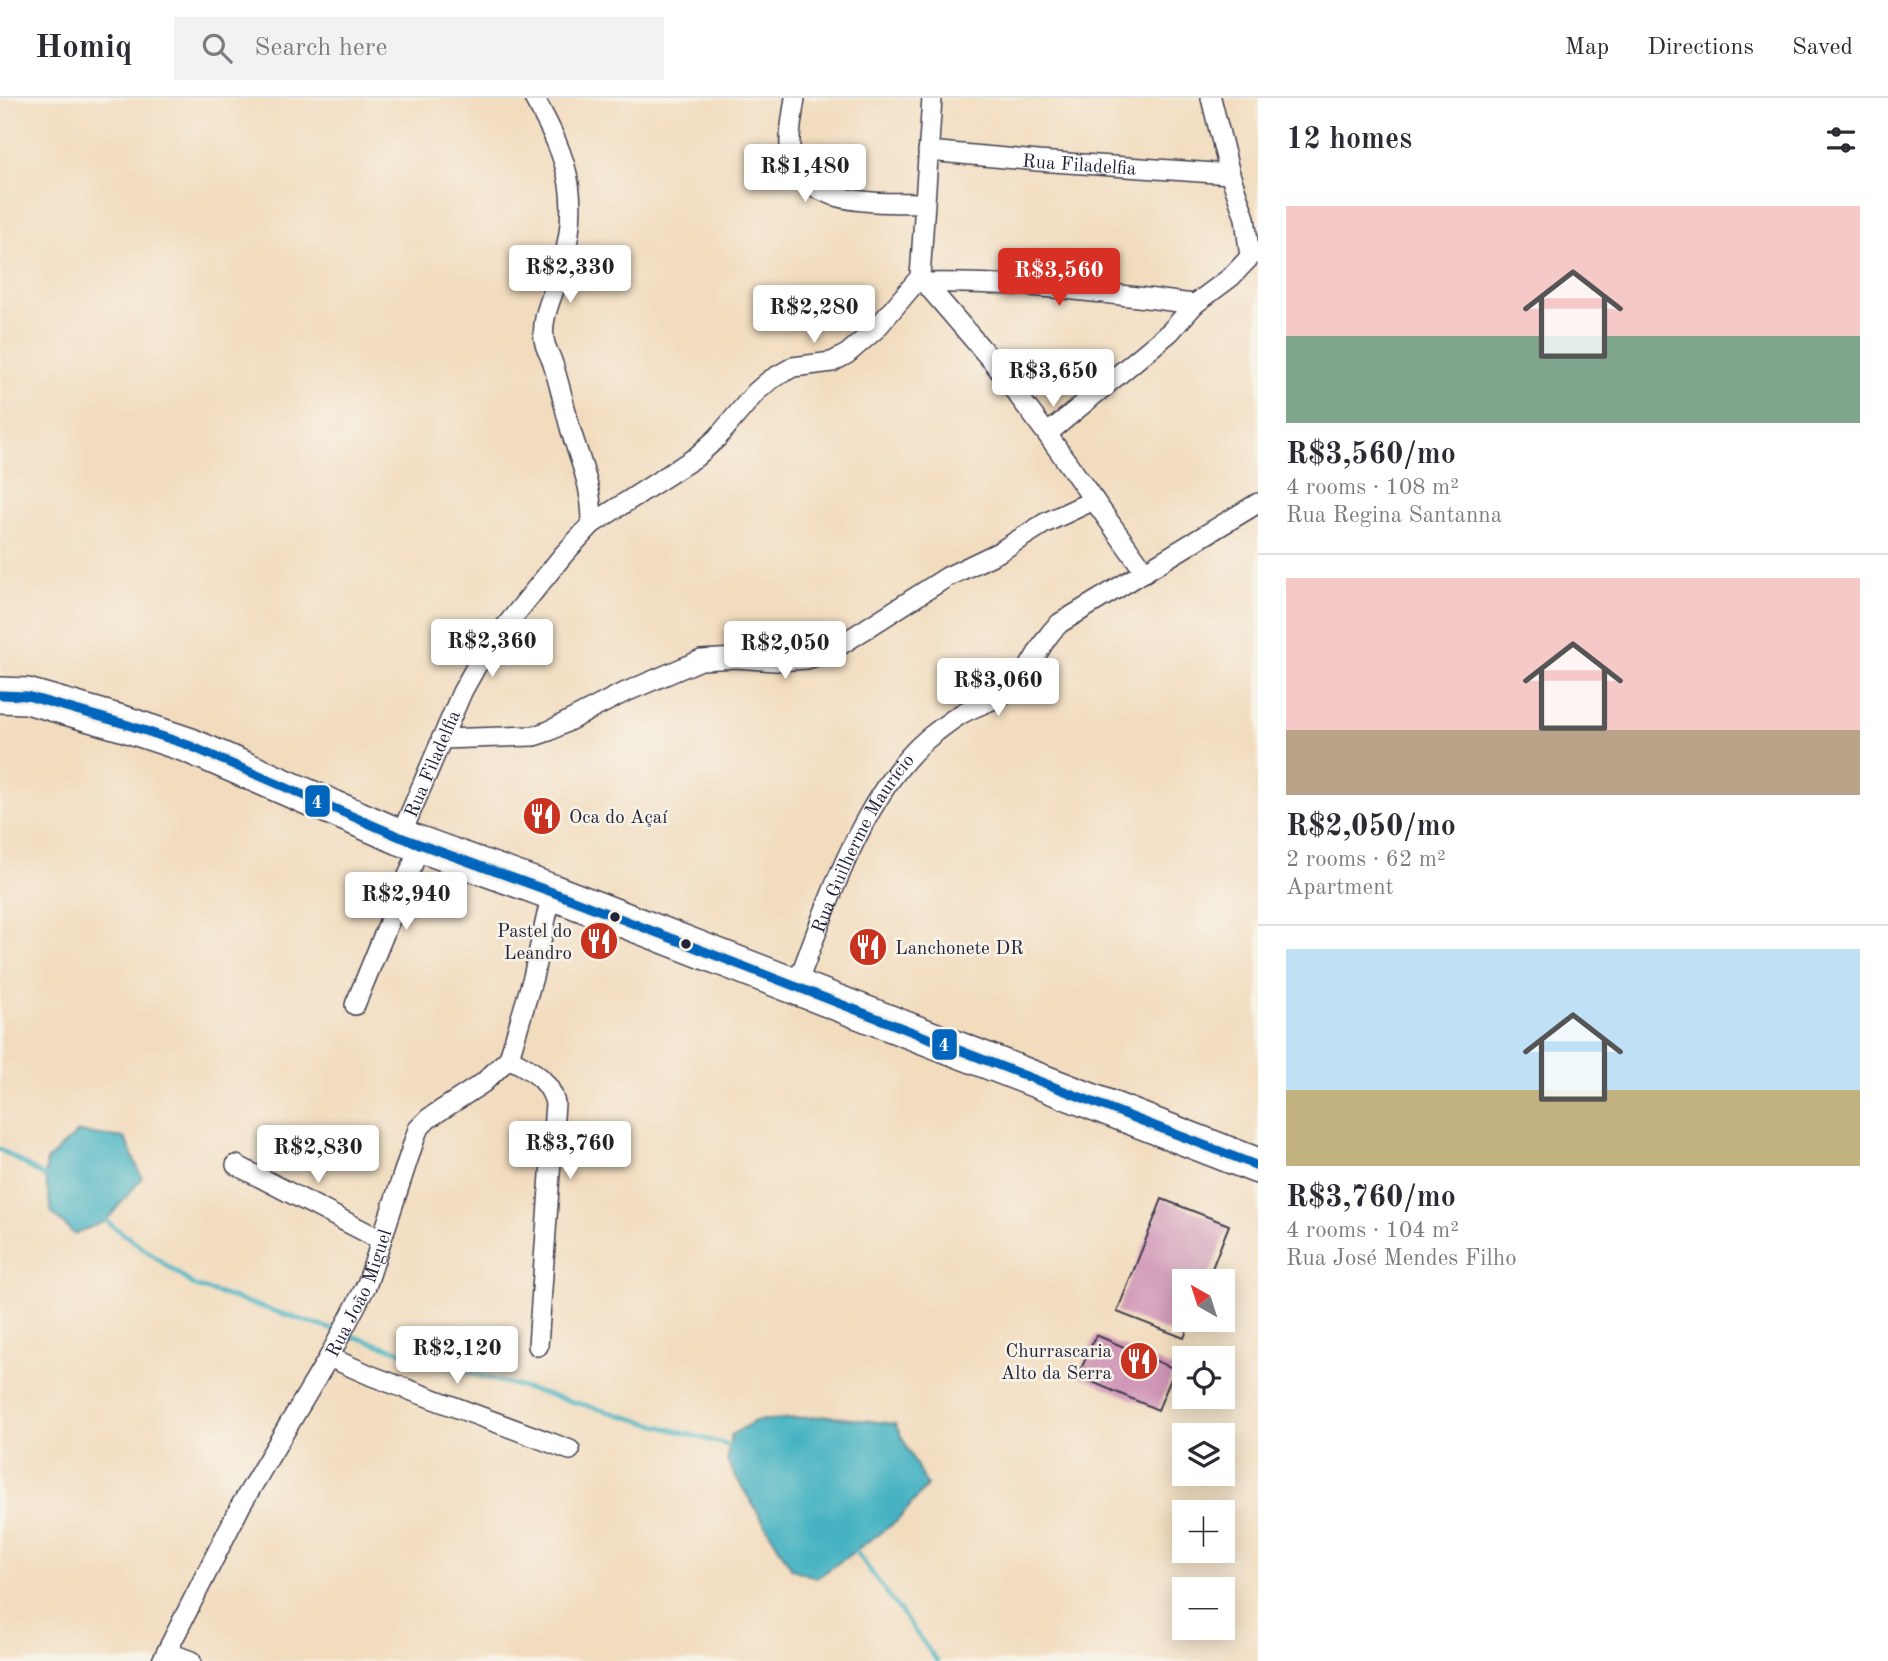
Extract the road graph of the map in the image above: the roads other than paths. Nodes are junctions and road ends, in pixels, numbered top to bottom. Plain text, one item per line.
1 (534, 98) edge
2 (795, 98) edge
3 (932, 98) edge
4 (1210, 98) edge
5 (928, 151) junction
6 (1230, 174) junction
7 (923, 203) junction
8 (922, 280) junction
9 (1195, 304) junction
10 (1047, 434) junction
11 (1094, 500) junction
12 (1258, 503) edge
13 (592, 524) junction
14 (1145, 572) junction
15 (0, 695) edge
16 (441, 739) junction
17 (410, 840) junction
18 (552, 892) junction
19 (796, 987) junction
20 (355, 1005) dead end
21 (509, 1058) junction
22 (236, 1165) dead end
23 (1258, 1166) edge
24 (381, 1240) junction
25 (538, 1346) dead end
26 (329, 1357) junction
27 (570, 1450) dead end
28 (164, 1656) edge
29 (191, 1661) edge

1 - 13 street
2 - 7 street
3 - 5 street
4 - 6 street
5 - 6 street, Rua Filadelfia
5 - 7 street
6 - 9 street
7 - 8 street
8 - 9 street
8 - 10 street
8 - 13 street, Rua Filadelfia
9 - 10 street
10 - 11 street
11 - 14 street
11 - 16 street
12 - 14 street, Rua Guilherme Maurício
13 - 16 street, Rua Filadelfia
14 - 19 street, Rua Guilherme Maurício
15 - 17 highway
16 - 17 street, Rua Filadelfia
17 - 18 highway
17 - 20 street, Rua Filadelfia
18 - 19 highway
18 - 21 street, Rua João Miguel
19 - 23 highway
21 - 24 street, Rua João Miguel
21 - 25 street
22 - 24 street
24 - 26 street, Rua João Miguel
26 - 27 street
26 - 28 street, Rua João Miguel
28 - 29 street

